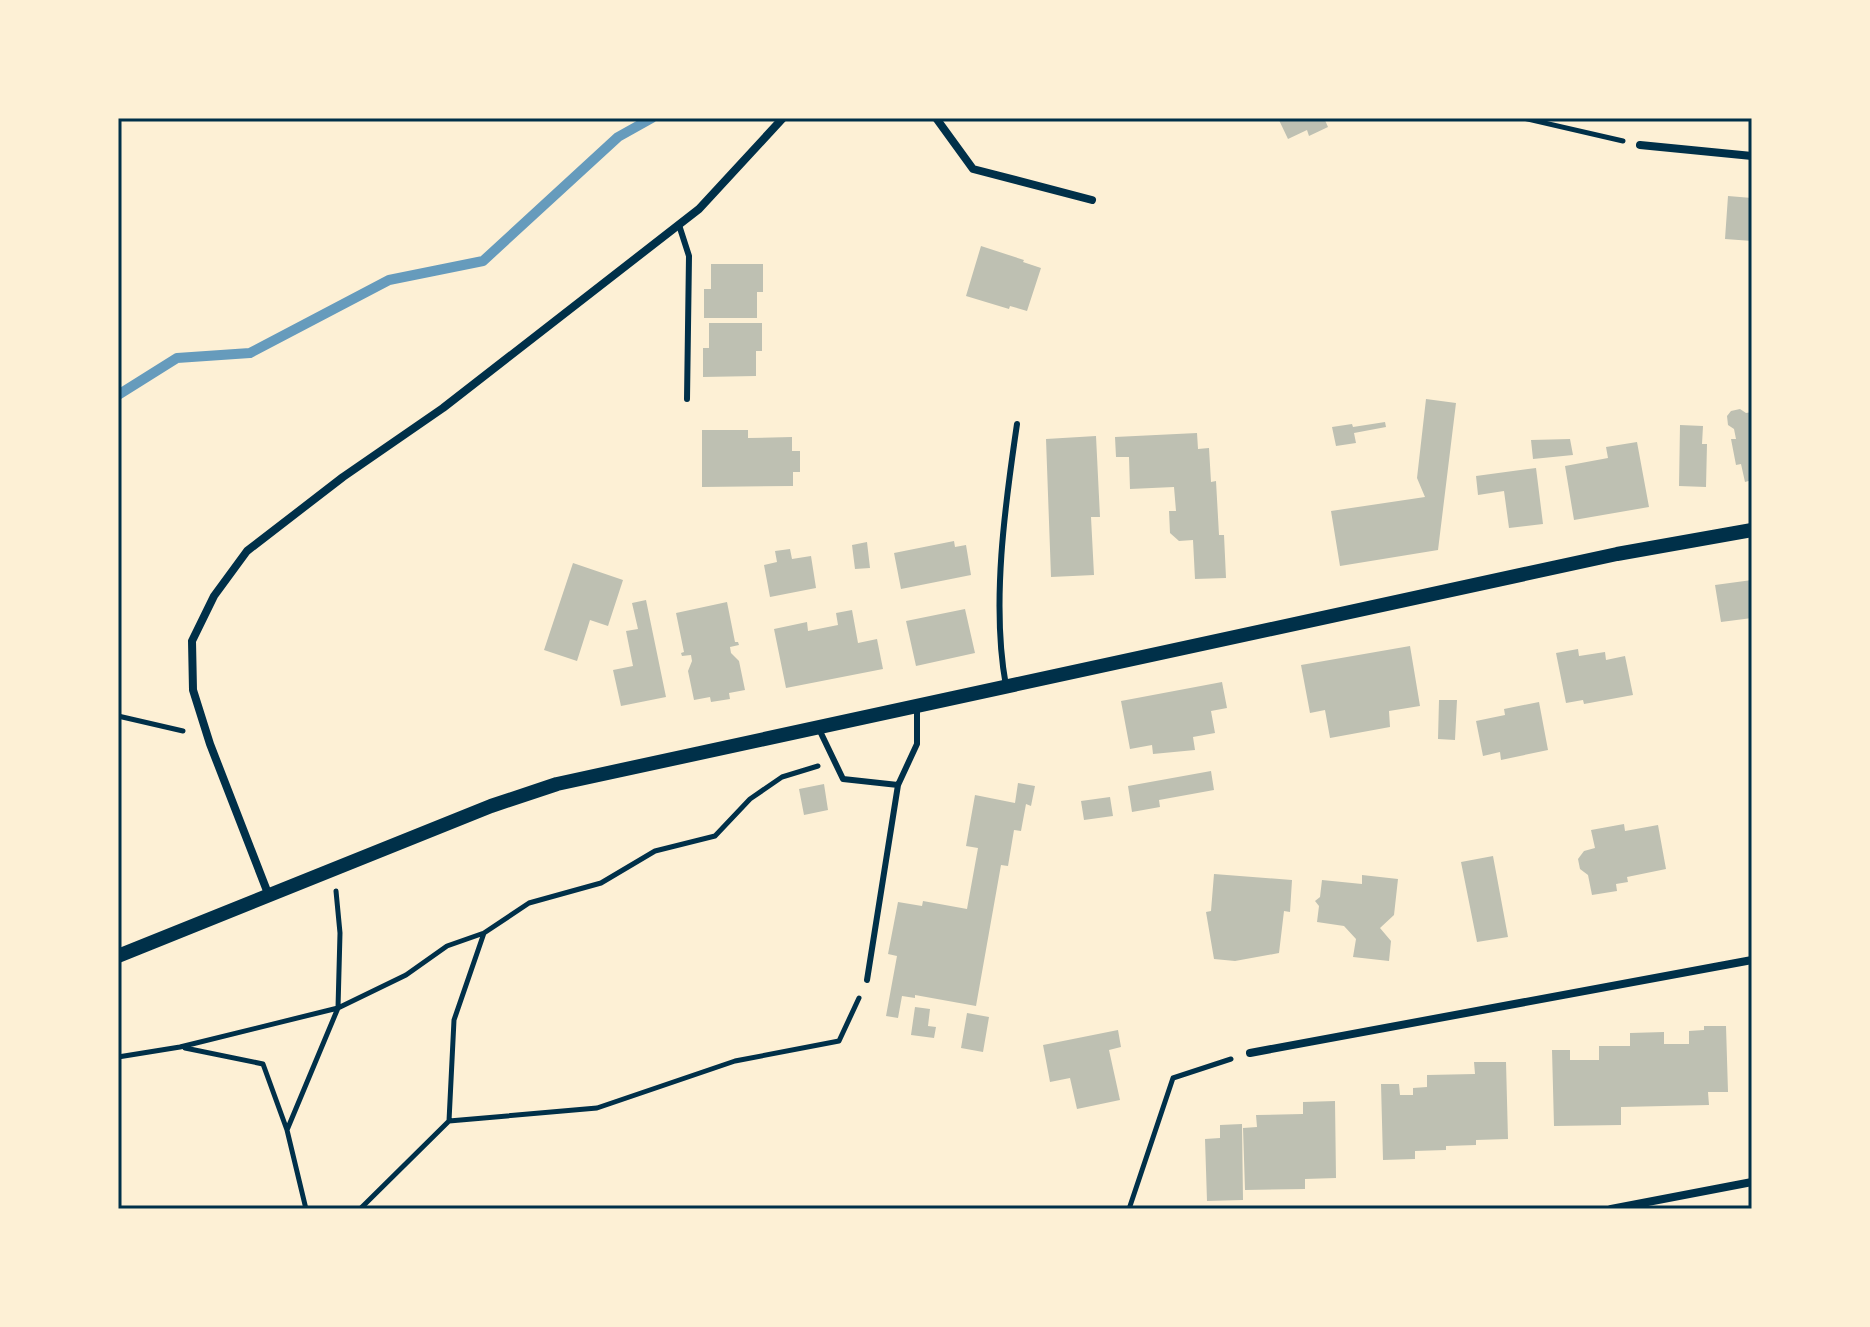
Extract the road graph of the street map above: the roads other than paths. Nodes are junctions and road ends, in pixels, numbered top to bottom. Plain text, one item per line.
1 (783, 118) edge
2 (936, 118) edge
3 (1640, 145) road end
4 (1752, 156) edge
5 (1092, 200) dead end
6 (679, 225) junction
7 (687, 399) dead end
8 (1017, 424) dead end
9 (1752, 530) edge
10 (1006, 686) junction
11 (917, 705) junction
12 (818, 727) junction
13 (898, 785) junction
14 (269, 896) junction
15 (118, 956) edge
16 (1752, 960) edge
17 (867, 980) road end
18 (1250, 1053) road end
19 (1752, 1182) edge
20 (1611, 1209) edge

1 - 6 street
2 - 5 street
3 - 4 street
6 - 7 lane
6 - 14 street
8 - 10 lane
9 - 10 street
10 - 11 street
11 - 12 street
11 - 13 lane
12 - 13 lane
12 - 14 street
13 - 17 lane
14 - 15 street
16 - 18 street
19 - 20 street

